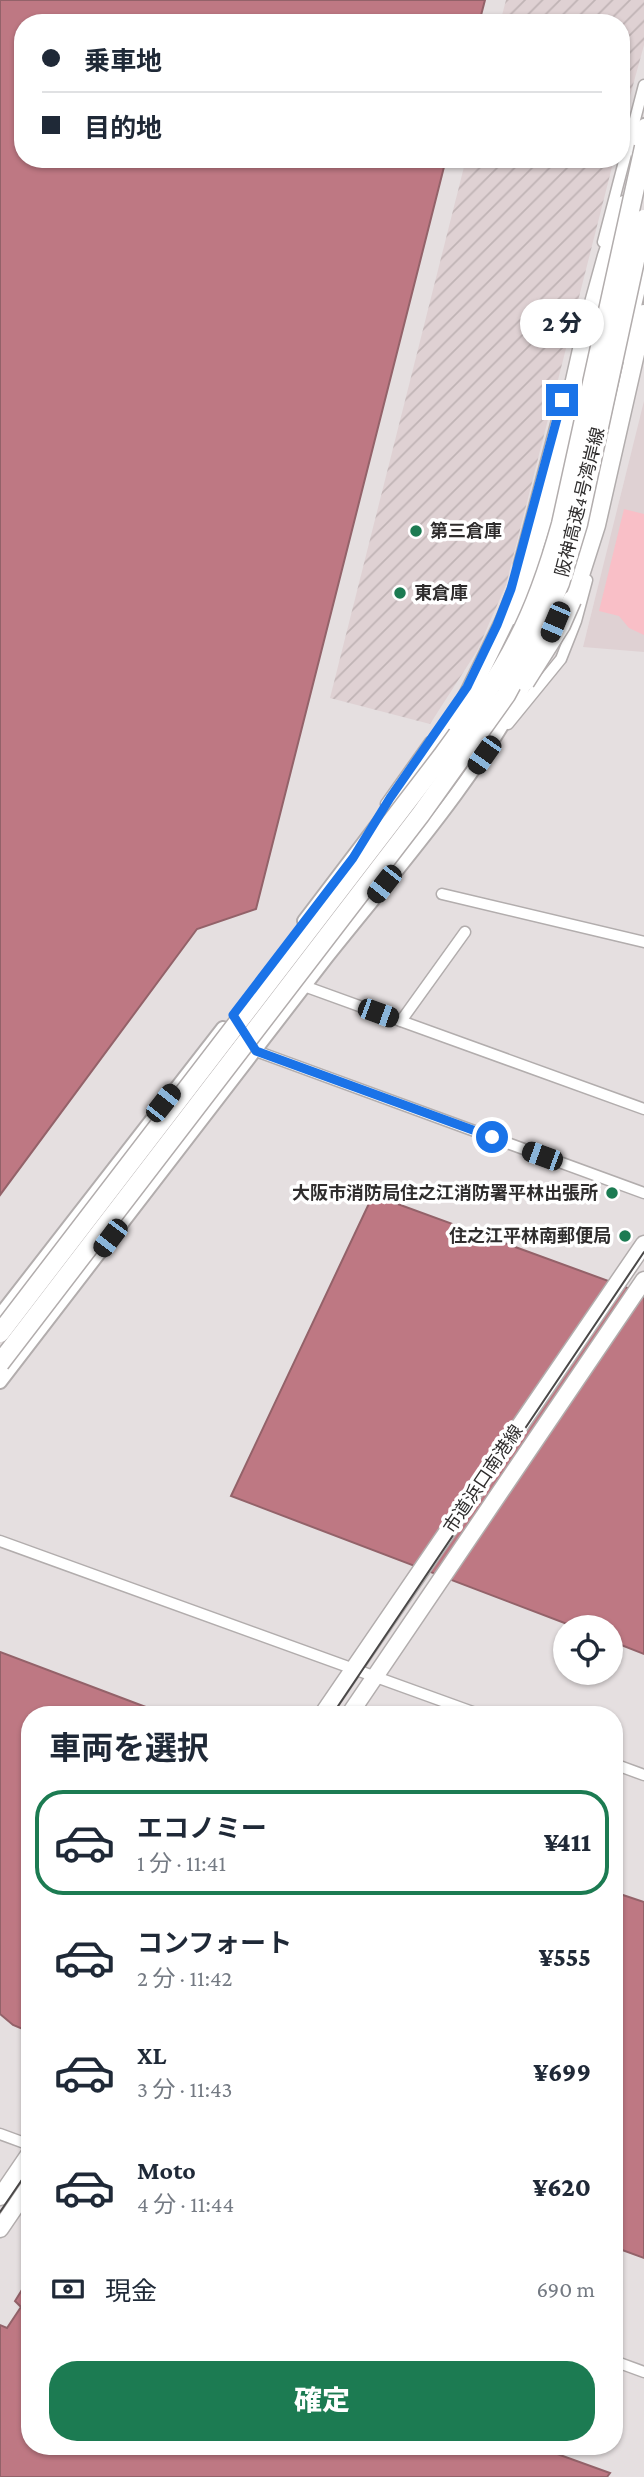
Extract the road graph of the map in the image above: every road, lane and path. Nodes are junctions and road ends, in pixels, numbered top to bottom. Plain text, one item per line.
1 (644, 85) edge
2 (644, 125) edge
3 (630, 139) edge
4 (644, 147) edge
5 (623, 168) edge
6 (624, 205) junction
7 (644, 219) edge
8 (644, 268) edge
9 (644, 314) edge
10 (644, 338) edge
11 (493, 741) junction
12 (421, 814) junction
13 (393, 820) junction
14 (353, 858) junction
15 (442, 894) dead end
16 (465, 932) dead end
17 (644, 942) edge
18 (304, 986) junction
19 (233, 1015) junction
20 (401, 1021) junction
21 (256, 1051) junction
22 (644, 1109) edge
23 (644, 1193) edge
24 (644, 1244) edge
25 (644, 1280) edge
26 (0, 1315) edge
27 (0, 1333) edge
28 (0, 1363) edge
29 (0, 1382) edge
30 (0, 1541) edge
31 (355, 1668) junction
32 (376, 1676) junction
33 (328, 1706) edge
34 (355, 1706) edge
35 (457, 1706) edge
36 (623, 1768) edge
37 (644, 1776) edge
38 (0, 2134) edge
39 (21, 2142) edge
40 (21, 2166) edge
41 (0, 2197) edge
42 (21, 2198) edge
43 (0, 2229) edge
44 (623, 2364) edge
45 (644, 2372) edge

1 - 3 street
2 - 6 street
4 - 13 highway, 阪神高速4号湾岸線, bridge
5 - 14 street
6 - 13 highway, bridge
6 - 14 street
7 - 12 highway, 阪神高速4号湾岸線, bridge
8 - 11 street
9 - 12 highway, bridge
10 - 11 street
11 - 18 street
12 - 28 highway, 阪神高速4号湾岸線, bridge
13 - 27 highway, 阪神高速4号湾岸線, bridge
14 - 19 street
15 - 17 street
16 - 20 street
18 - 20 street
18 - 21 street
19 - 21 street
19 - 26 street
20 - 22 street
21 - 23 street
21 - 29 street
24 - 31 main road, 市道浜口南港線
25 - 32 main road, 市道浜口南港線
30 - 31 street
31 - 32 street
31 - 33 main road, 市道浜口南港線
32 - 34 main road, 市道浜口南港線
32 - 35 street
36 - 37 street
38 - 39 street
40 - 41 main road
42 - 43 main road
44 - 45 street

